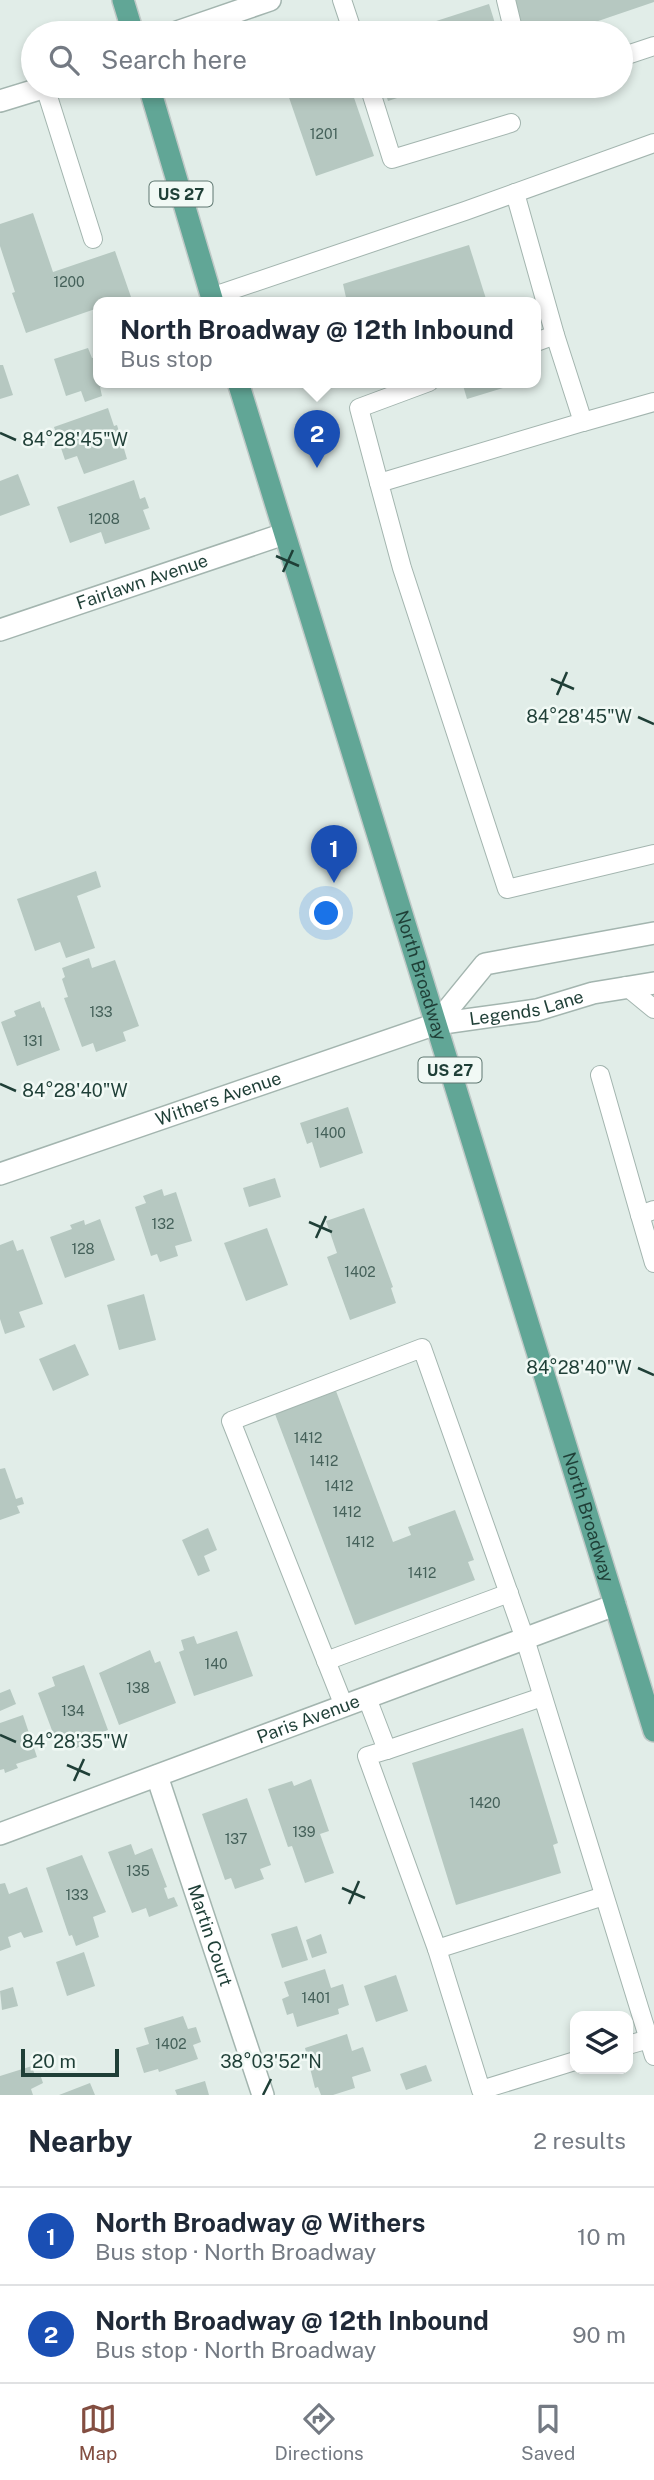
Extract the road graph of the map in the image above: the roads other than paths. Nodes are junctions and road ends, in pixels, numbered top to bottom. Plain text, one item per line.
1 (123, 0) edge
2 (270, 0) edge
3 (342, 0) edge
4 (506, 0) edge
5 (129, 21) edge
6 (209, 21) edge
7 (348, 21) edge
8 (511, 21) edge
9 (654, 46) edge
10 (633, 53) edge
11 (21, 94) edge
12 (51, 98) edge
13 (153, 98) edge
14 (373, 98) edge
15 (0, 101) edge
16 (511, 123) dead end
17 (654, 144) edge
18 (515, 193) junction
19 (93, 239) dead end
20 (211, 297) edge
21 (218, 297) edge
22 (555, 335) junction
23 (541, 340) edge
24 (240, 388) edge
25 (413, 388) edge
26 (654, 402) edge
27 (583, 422) junction
28 (379, 483) junction
29 (284, 534) junction
30 (0, 631) edge
31 (654, 855) edge
32 (654, 933) edge
33 (654, 983) edge
34 (626, 986) junction
35 (654, 1009) edge
36 (436, 1024) junction
37 (600, 1075) dead end
38 (0, 1174) edge
39 (647, 1213) edge
40 (654, 1263) edge
41 (509, 1593) junction
42 (615, 1605) junction
43 (525, 1639) junction
44 (326, 1661) junction
45 (542, 1697) junction
46 (367, 1698) junction
47 (344, 1706) junction
48 (654, 1731) edge
49 (387, 1750) junction
50 (157, 1776) junction
51 (0, 1834) edge
52 (604, 1896) junction
53 (437, 1949) junction
54 (633, 2045) edge
55 (651, 2047) edge
56 (570, 2063) edge
57 (263, 2095) edge

1 - 5 main road
2 - 6 street
3 - 7 lane
4 - 8 lane
9 - 10 lane
11 - 15 street
12 - 19 lane
13 - 20 main road, US 27
14 - 16 lane
17 - 18 lane
18 - 21 lane
18 - 22 lane
22 - 23 lane
22 - 27 lane
24 - 29 main road, North Broadway / US 27
25 - 28 lane
26 - 27 lane
27 - 28 lane
28 - 31 lane
29 - 30 street, Fairlawn Avenue
29 - 36 main road, North Broadway / US 27
32 - 36 street, Legends Lane
33 - 34 street, Legends Lane
34 - 35 lane
34 - 36 street, Legends Lane
36 - 38 street, Withers Avenue
36 - 42 main road, North Broadway / US 27
37 - 39 lane
39 - 40 lane
41 - 43 lane
41 - 44 lane
41 - 44 lane
42 - 43 street, Paris Avenue
42 - 48 main road, North Broadway / US 27
43 - 45 lane
43 - 46 street, Paris Avenue
44 - 47 lane
45 - 49 lane
45 - 52 lane
46 - 47 street, Paris Avenue
46 - 49 lane
47 - 50 street, Paris Avenue
49 - 53 lane
50 - 51 street, Paris Avenue
50 - 57 street, Martin Court
52 - 53 lane
52 - 55 lane
53 - 56 lane
54 - 55 lane

